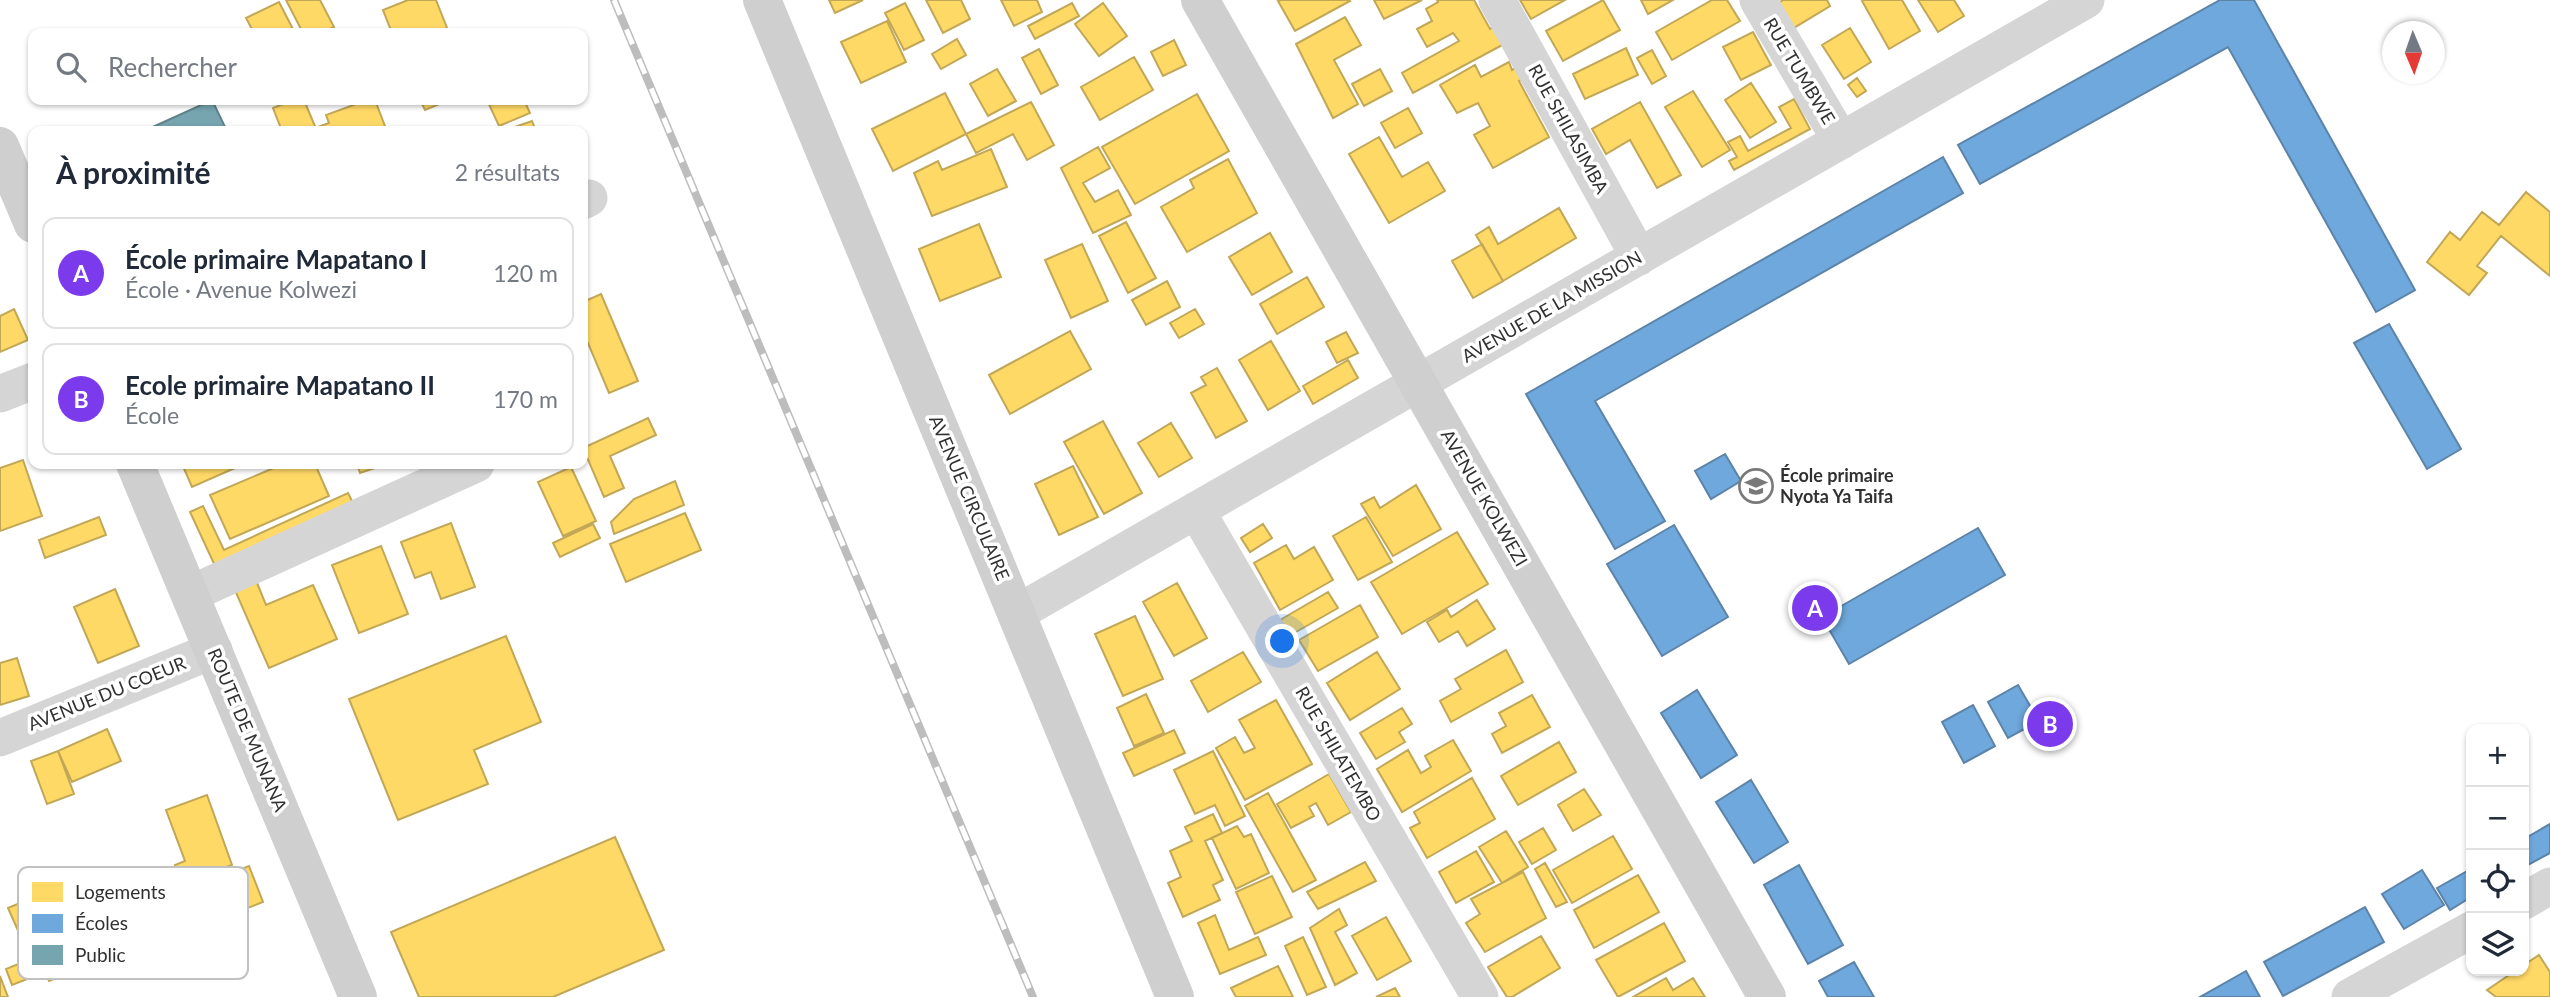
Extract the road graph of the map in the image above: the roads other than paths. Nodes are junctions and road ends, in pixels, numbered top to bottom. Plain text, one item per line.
1 (762, 0) edge
2 (1200, 0) edge
3 (1497, 0) edge
4 (1758, 0) edge
5 (2086, 0) edge
6 (2030, 14) edge
7 (1841, 141) junction
8 (0, 146) edge
9 (28, 212) edge
10 (1639, 257) junction
11 (28, 383) edge
12 (1419, 383) junction
13 (0, 394) edge
14 (137, 469) edge
15 (465, 469) edge
16 (1196, 510) junction
17 (190, 594) junction
18 (1017, 613) junction
19 (214, 650) junction
20 (0, 738) edge
21 (2466, 933) edge
22 (358, 997) edge
23 (1175, 997) edge
24 (1480, 997) edge
25 (1767, 997) edge
26 (2350, 997) edge

1 - 18 street, AVENUE CIRCULAIRE
2 - 12 street, AVENUE KOLWEZI
3 - 10 street, RUE SHILASIMBA
4 - 7 street, RUE TUMBWE
5 - 6 street, AVENUE DE LA MISSION
6 - 7 street, AVENUE DE LA MISSION
7 - 10 street, AVENUE DE LA MISSION
8 - 9 street
10 - 12 street, AVENUE DE LA MISSION
11 - 13 street
12 - 16 street, AVENUE DE LA MISSION
12 - 25 street, AVENUE KOLWEZI
14 - 17 street, ROUTE DE MUNANA
15 - 17 street
16 - 18 street, AVENUE DE LA MISSION
16 - 24 street, RUE SHILATEMBO
17 - 19 street, ROUTE DE MUNANA
18 - 23 street, AVENUE CIRCULAIRE
19 - 20 street, AVENUE DU COEUR
19 - 22 street, ROUTE DE MUNANA
21 - 26 street

